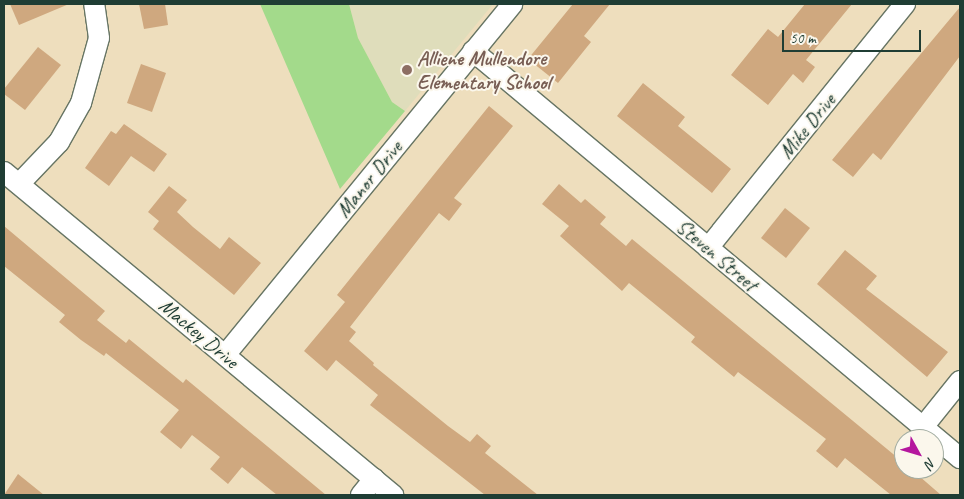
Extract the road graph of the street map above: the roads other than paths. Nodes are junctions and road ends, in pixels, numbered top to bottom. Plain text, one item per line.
1 (94, 4) edge
2 (512, 4) edge
3 (905, 4) edge
4 (473, 51) junction
5 (11, 178) edge
6 (708, 248) junction
7 (226, 354) junction
8 (960, 381) edge
9 (923, 428) junction
10 (960, 458) edge
11 (374, 479) junction
12 (361, 495) edge
13 (394, 495) edge

1 - 5 street
2 - 4 street, Manor Drive
3 - 6 street, Mike Drive
4 - 6 street, Steven Street
4 - 7 street, Manor Drive
5 - 7 street, Mackey Drive
6 - 9 street, Steven Street
7 - 11 street, Mackey Drive
8 - 9 street
9 - 10 street, Steven Street
11 - 12 street
11 - 13 street, Mackey Drive

